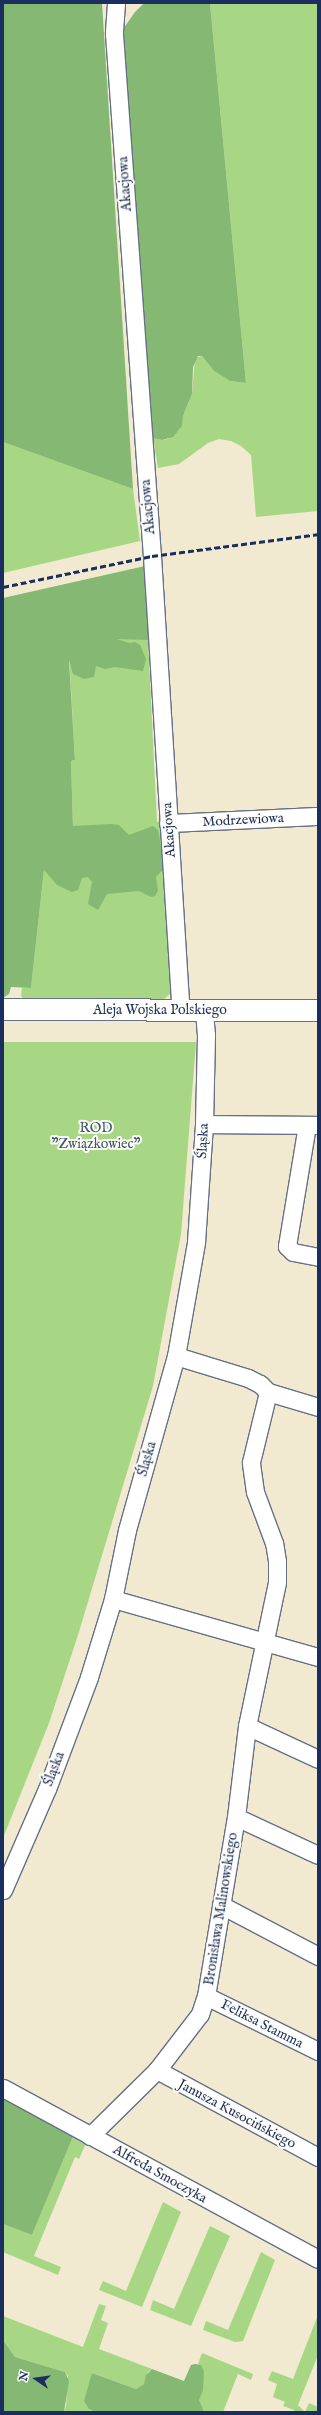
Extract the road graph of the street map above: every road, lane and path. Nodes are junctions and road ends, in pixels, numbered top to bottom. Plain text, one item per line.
1 (116, 3) edge
2 (318, 816) edge
3 (168, 823) junction
4 (3, 1009) edge
5 (204, 1010) junction
6 (318, 1010) edge
7 (181, 1011) junction
8 (204, 1124) junction
9 (312, 1125) edge
10 (318, 1257) edge
11 (176, 1356) junction
12 (268, 1392) junction
13 (318, 1406) edge
14 (112, 1599) junction
15 (264, 1642) junction
16 (318, 1657) edge
17 (247, 1726) junction
18 (318, 1759) edge
19 (236, 1817) junction
20 (318, 1855) edge
21 (3, 1890) edge
22 (221, 1905) junction
23 (318, 1956) edge
24 (206, 1996) junction
25 (318, 2050) edge
26 (157, 2070) junction
27 (3, 2088) edge
28 (90, 2136) junction
29 (318, 2157) edge
30 (318, 2259) edge

1 - 3 street, Akacjowa
2 - 3 street, Modrzewiowa
3 - 7 street, Akacjowa
4 - 7 street, Aleja Wojska Polskiego
5 - 6 street, Aleja Wojska Polskiego
5 - 7 street, Aleja Wojska Polskiego
5 - 8 street, Śląska
8 - 9 street
8 - 11 street, Śląska
9 - 10 street
11 - 12 street
11 - 14 street, Śląska
12 - 13 street
12 - 15 street, Bronisława Malinowskiego
14 - 15 street
14 - 21 street, Śląska
15 - 16 street
15 - 17 street, Bronisława Malinowskiego
17 - 18 street
17 - 19 street, Bronisława Malinowskiego
19 - 20 street
19 - 22 street, Bronisława Malinowskiego
22 - 23 street
22 - 24 street, Bronisława Malinowskiego
24 - 25 street, Feliksa Stamma
24 - 26 street, Bronisława Malinowskiego
26 - 28 street, Bronisława Malinowskiego
26 - 29 street, Janusza Kusocińskiego
27 - 28 street, Alfreda Smoczyka
28 - 30 street, Alfreda Smoczyka

